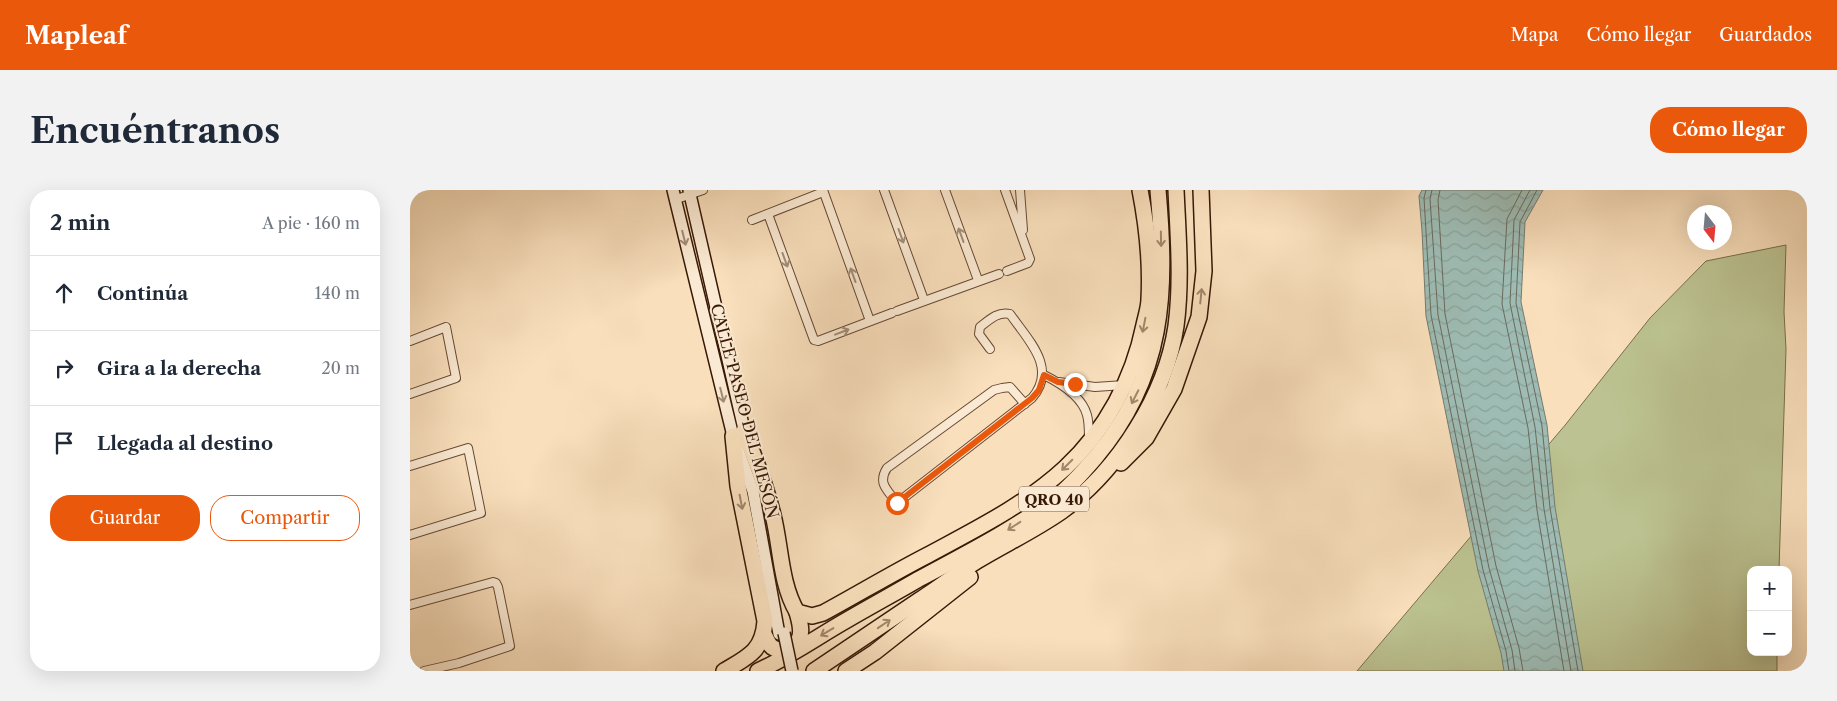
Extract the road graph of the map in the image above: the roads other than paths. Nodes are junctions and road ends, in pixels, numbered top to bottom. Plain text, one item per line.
1 (703, 190) edge
2 (884, 190) edge
3 (945, 190) edge
4 (1005, 190) edge
5 (1020, 190) edge
6 (1140, 190) edge
7 (1158, 190) edge
8 (1176, 190) edge
9 (1200, 190) edge
10 (823, 191) edge
11 (690, 192) edge
12 (674, 195) edge
13 (768, 214) junction
14 (752, 220) dead end
15 (1024, 240) junction
16 (1008, 271) dead end
17 (999, 274) dead end
18 (978, 280) junction
19 (924, 300) junction
20 (870, 321) junction
21 (410, 341) edge
22 (990, 349) dead end
23 (1044, 375) junction
24 (1058, 382) junction
25 (1126, 384) junction
26 (410, 394) edge
27 (1025, 404) junction
28 (738, 433) junction
29 (1089, 441) junction
30 (410, 466) edge
31 (1081, 496) junction
32 (410, 535) edge
33 (1022, 535) junction
34 (928, 555) junction
35 (410, 605) edge
36 (797, 612) junction
37 (847, 620) junction
38 (776, 634) junction
39 (424, 671) edge
40 (724, 671) edge
41 (758, 671) edge
42 (786, 671) edge
43 (792, 671) edge
44 (814, 671) edge
45 (846, 671) edge

1 - 11 street
2 -> 19 street
18 -> 3 street
4 - 15 street
5 - 15 street
6 -> 25 highway
7 -> 37 highway, QRO 40
8 - 31 highway, QRO 40
31 -> 9 highway
10 - 13 street
20 -> 10 street
11 - 12 street
11 - 28 main road, CALLE PASEO DEL MESÓN
12 -> 28 main road, CALLE PASEO DEL MESÓN
13 - 14 street
13 -> 20 street
15 - 16 street
17 - 18 street
18 - 19 street
19 - 20 street
21 - 26 street
22 - 23 street
23 - 24 street
23 - 27 street
24 - 25 street
24 - 29 street
25 - 29 highway
27 - 27 street
28 - 36 highway
28 - 38 highway
29 -> 34 highway
30 - 32 street
31 - 33 highway, QRO 40
44 -> 33 highway, QRO 40
33 - 45 highway
34 - 36 highway
34 - 37 highway
35 - 39 street
36 - 38 highway
37 -> 41 highway, QRO 40
38 - 40 highway
38 - 42 main road
38 - 43 main road, bridge

